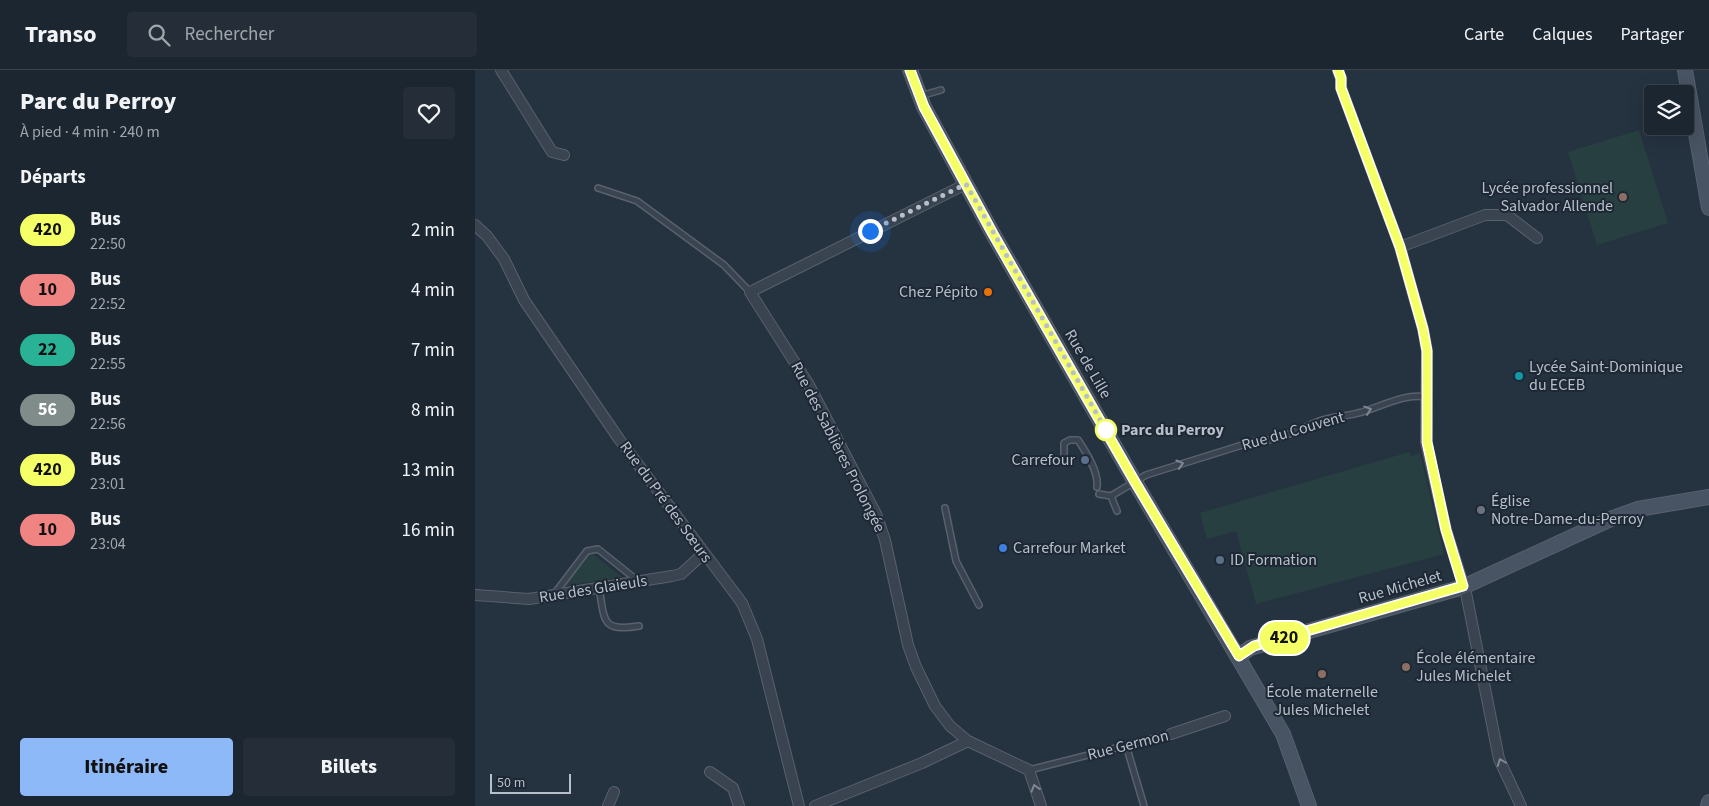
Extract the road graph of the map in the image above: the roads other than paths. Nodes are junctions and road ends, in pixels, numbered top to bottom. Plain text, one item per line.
1 (501, 70) edge
2 (910, 70) edge
3 (1338, 70) edge
4 (1685, 70) edge
5 (941, 90) dead end
6 (919, 96) junction
7 (564, 155) dead end
8 (966, 184) junction
9 (598, 188) dead end
10 (1709, 208) edge
11 (475, 225) edge
12 (1537, 238) dead end
13 (1400, 247) junction
14 (750, 292) junction
15 (1425, 397) junction
16 (1064, 454) dead end
17 (1135, 482) junction
18 (1097, 487) dead end
19 (1099, 494) dead end
20 (1111, 496) junction
21 (1709, 497) edge
22 (945, 508) dead end
23 (1117, 511) dead end
24 (703, 554) junction
25 (639, 582) junction
26 (1463, 586) junction
27 (599, 588) junction
28 (475, 596) edge
29 (553, 596) junction
30 (979, 605) dead end
31 (639, 626) dead end
32 (1239, 656) junction
33 (1225, 716) dead end
34 (1171, 734) joint
35 (968, 742) junction
36 (1126, 745) junction
37 (1029, 770) junction
38 (710, 772) dead end
39 (614, 792) dead end
40 (1709, 802) edge
41 (608, 806) edge
42 (739, 806) edge
43 (799, 806) edge
44 (815, 806) edge
45 (1041, 806) edge
46 (1144, 806) edge
47 (1309, 806) edge
48 (1521, 806) edge
49 (1708, 806) edge

1 - 7 street
2 - 6 main road, Rue de Lille
3 - 13 street
4 - 10 main road
5 - 6 lane
6 - 8 main road, Rue de Lille
8 - 14 street
8 - 17 main road, Rue de Lille
9 - 14 lane, Rue des Sablières Prolongée
11 - 24 street, Rue du Pré des Sœurs
12 - 13 street
13 - 15 street
14 - 35 street, Rue des Sablières Prolongée
17 -> 15 lane, Rue du Couvent
15 - 26 street
16 - 18 lane
17 - 20 lane, Rue du Couvent
17 - 32 main road, Rue de Lille
19 - 20 lane
20 - 23 lane
21 - 26 main road, Rue Michelet
22 - 30 lane
24 - 25 street, Rue des Glaieuls
24 - 43 street, Rue du Pré des Sœurs
25 - 27 street, Rue des Glaieuls
25 - 29 lane
26 - 32 main road, Rue Michelet
48 -> 26 street
27 - 29 street, Rue des Glaieuls
27 - 31 lane
28 - 29 street, Rue des Glaieuls
32 - 47 main road, Rue de Lille
33 - 34 street, Rue Germon
34 - 36 lane, Rue Germon
35 - 37 street, Rue des Sablières Prolongée
35 - 44 street
36 - 37 lane, Rue Germon
36 - 46 lane
45 -> 37 street
38 - 42 street
39 - 41 street
40 - 49 main road

